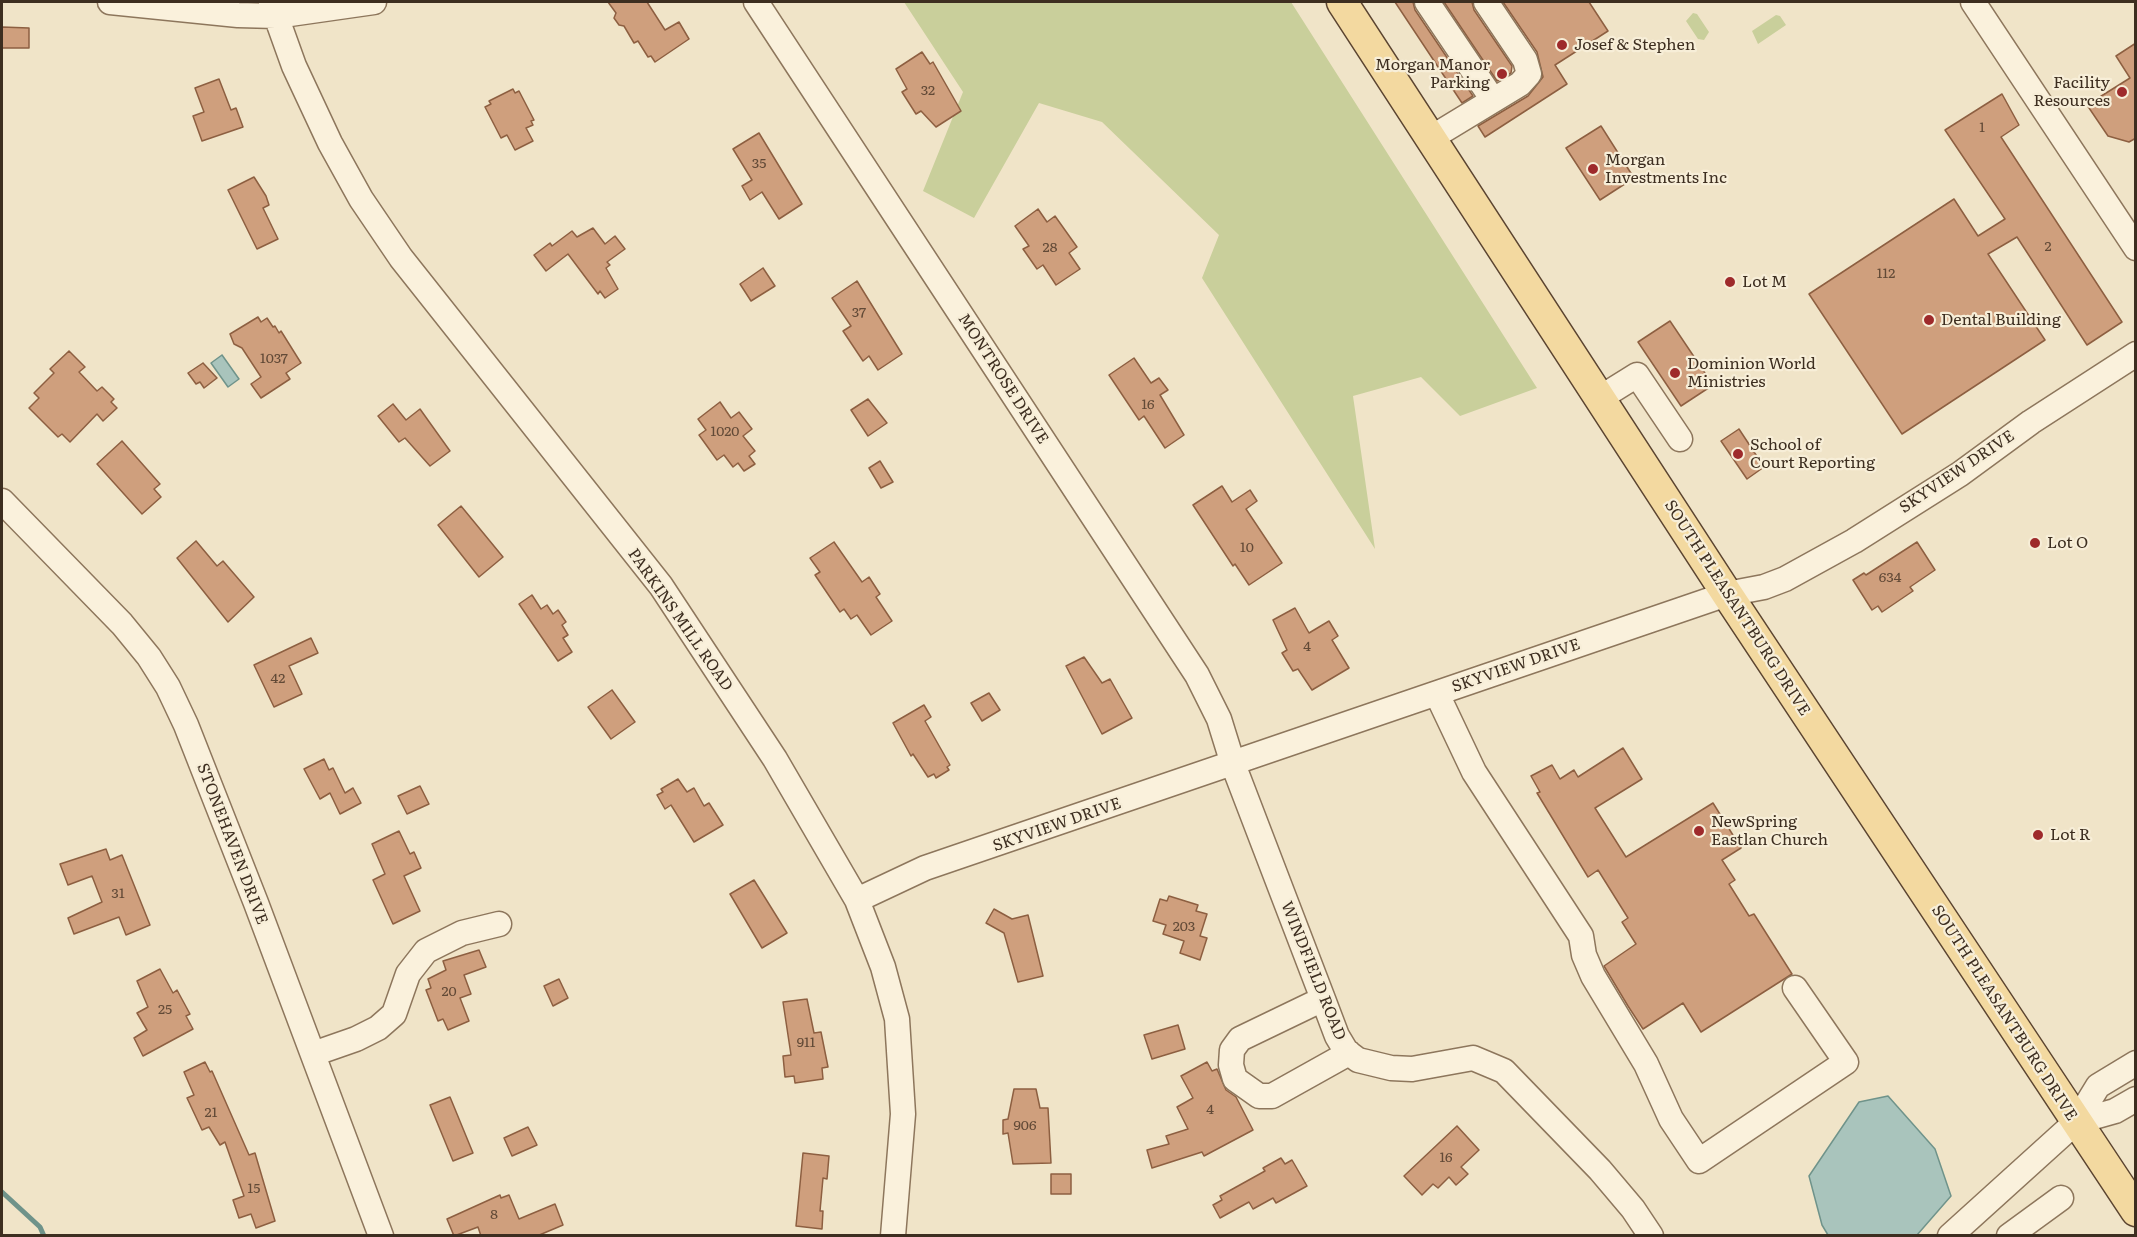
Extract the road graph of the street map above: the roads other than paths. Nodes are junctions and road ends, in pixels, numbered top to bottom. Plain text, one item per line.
1 (110, 2) edge
2 (374, 2) edge
3 (756, 2) edge
4 (1342, 2) edge
5 (1427, 2) edge
6 (1486, 2) edge
7 (1973, 2) edge
8 (274, 9) edge
9 (1493, 100) junction
10 (1431, 138) junction
11 (2136, 248) edge
12 (2136, 354) edge
13 (1600, 399) junction
14 (1680, 439) dead end
15 (2, 501) edge
16 (1727, 594) junction
17 (1437, 694) junction
18 (1233, 764) junction
19 (856, 900) junction
20 (499, 924) dead end
21 (1795, 988) dead end
22 (1323, 999) junction
23 (1349, 1053) junction
24 (313, 1054) junction
25 (2136, 1063) edge
26 (2136, 1099) edge
27 (2076, 1122) junction
28 (2061, 1198) dead end
29 (2136, 1212) edge
30 (1960, 1232) edge
31 (381, 1236) edge
32 (893, 1236) edge
33 (1651, 1236) edge
34 (2009, 1236) edge

1 - 8 street
2 - 8 street
3 - 18 street, MONTROSE DRIVE
4 - 10 main road, SOUTH PLEASANTBURG DRIVE
5 - 9 street
6 - 9 street
7 - 11 street
8 - 19 street, PARKINS MILL ROAD
9 - 10 street
10 - 13 main road, SOUTH PLEASANTBURG DRIVE
12 - 16 street, SKYVIEW DRIVE
13 - 14 street
13 - 16 main road, SOUTH PLEASANTBURG DRIVE
15 - 24 street, STONEHAVEN DRIVE
16 - 17 street, SKYVIEW DRIVE
16 - 27 main road, SOUTH PLEASANTBURG DRIVE
17 - 18 street, SKYVIEW DRIVE
17 - 21 street
18 - 19 street, SKYVIEW DRIVE
18 - 22 street, WINDFIELD ROAD
19 - 32 street, PARKINS MILL ROAD
20 - 24 street
22 - 23 street, WINDFIELD ROAD
22 - 23 street
23 - 33 street, WINDFIELD ROAD
24 - 31 street, STONEHAVEN DRIVE
25 - 27 street
26 - 27 street
27 - 29 main road, SOUTH PLEASANTBURG DRIVE
27 - 30 street
28 - 34 street

